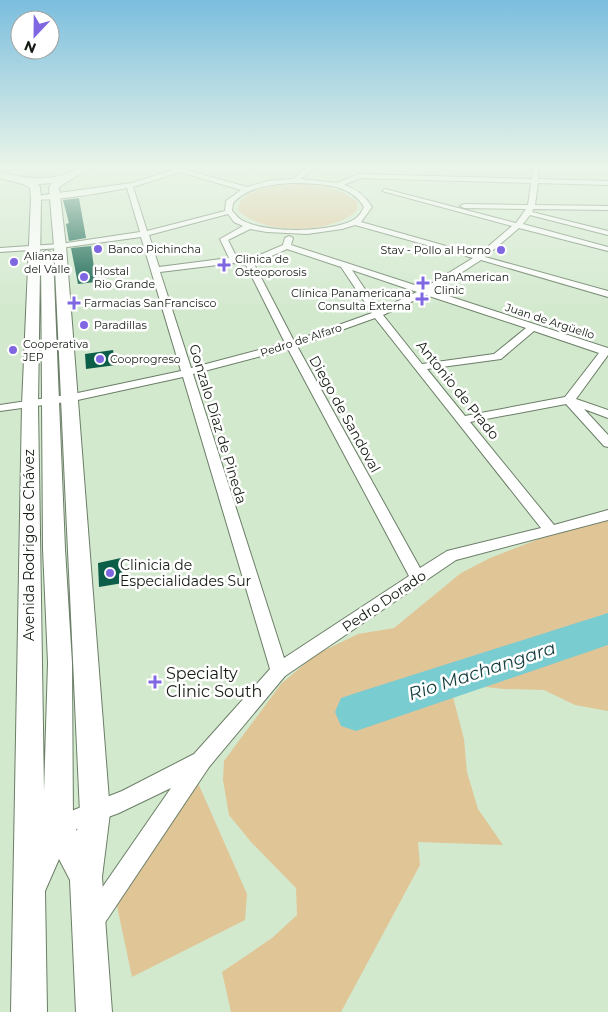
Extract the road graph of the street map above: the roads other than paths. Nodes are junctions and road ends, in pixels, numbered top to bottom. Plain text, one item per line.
1 (44, 215) edge
2 (138, 215) edge
3 (216, 215) edge
4 (232, 215) edge
5 (365, 215) edge
6 (477, 215) edge
7 (526, 215) edge
8 (544, 215) edge
9 (354, 222) junction
10 (250, 226) junction
11 (517, 226) junction
12 (291, 232) junction
13 (608, 233) edge
14 (143, 234) junction
15 (287, 246) junction
16 (47, 247) junction
17 (608, 249) edge
18 (0, 250) edge
19 (481, 258) junction
20 (234, 260) junction
21 (249, 263) junction
22 (344, 265) junction
23 (155, 270) junction
24 (426, 292) junction
25 (608, 294) edge
26 (377, 314) junction
27 (532, 328) junction
28 (291, 345) junction
29 (607, 352) edge
30 (421, 368) junction
31 (186, 373) junction
32 (60, 400) junction
33 (569, 400) junction
34 (30, 405) junction
35 (0, 408) edge
36 (608, 414) edge
37 (462, 420) junction
38 (608, 443) edge
39 (608, 514) edge
40 (551, 531) junction
41 (418, 578) junction
42 (279, 671) junction
43 (202, 760) junction
44 (95, 813) junction
45 (58, 826) junction
46 (86, 877) junction
47 (29, 893) junction
48 (89, 925) junction
49 (28, 1012) edge
50 (94, 1012) edge

1 - 16 street, Avenida Rodrigo de Chávez
2 - 14 street, Gonzalo Díaz de Pineda
3 - 14 street
4 - 10 street
5 - 9 street
6 - 11 street
7 - 11 street, Pedro de Alfaro
8 - 13 street
9 - 12 street
9 - 19 street
10 - 12 street
10 - 20 street
11 - 17 street
11 - 19 street, Pedro de Alfaro
12 - 15 street
14 - 16 street
14 - 23 street, Gonzalo Díaz de Pineda
15 - 21 street
15 - 22 street, Juan de Argüello
16 - 18 street
16 - 32 street, Avenida Rodrigo de Chávez
16 - 34 street, Avenida Rodrigo de Chávez
19 - 24 street, Pedro de Alfaro
19 - 25 street
20 - 21 street
20 - 23 street
21 - 28 street, Diego de Sandoval
22 - 24 street, Juan de Argüello
22 - 26 street, Antonio de Prado
23 - 31 street, Gonzalo Díaz de Pineda
24 - 26 street, Pedro de Alfaro
24 - 27 street, Juan de Argüello
26 - 28 street, Pedro de Alfaro
26 - 30 street, Antonio de Prado
27 - 29 street, Juan de Argüello
27 - 30 street
28 - 31 street, Pedro de Alfaro
28 - 41 street, Diego de Sandoval
29 - 33 street
30 - 37 street, Antonio de Prado
31 - 32 street, Pedro de Alfaro
31 - 42 street, Gonzalo Díaz de Pineda
32 - 34 street, Pedro de Alfaro
32 - 44 street, Avenida Rodrigo de Chávez
32 - 45 street, Avenida Rodrigo de Chávez
33 - 36 street
33 - 37 street
33 - 38 street
34 - 35 street, Pedro de Alfaro
34 - 47 street, Avenida Rodrigo de Chávez
37 - 40 street, Antonio de Prado
39 - 40 street, Pedro Dorado
40 - 41 street, Pedro Dorado
41 - 42 street, Pedro Dorado
42 - 43 street, Pedro Dorado
43 - 44 street, Pedro Dorado
43 - 48 street, Pedro Dorado
44 - 45 street, Pedro Dorado
44 - 46 street, Avenida Rodrigo de Chávez
45 - 46 street, Avenida Rodrigo de Chávez
45 - 47 street, Avenida Rodrigo de Chávez
46 - 48 street, Avenida Rodrigo de Chávez
47 - 49 street, Avenida Rodrigo de Chávez
48 - 50 street, Avenida Rodrigo de Chávez

